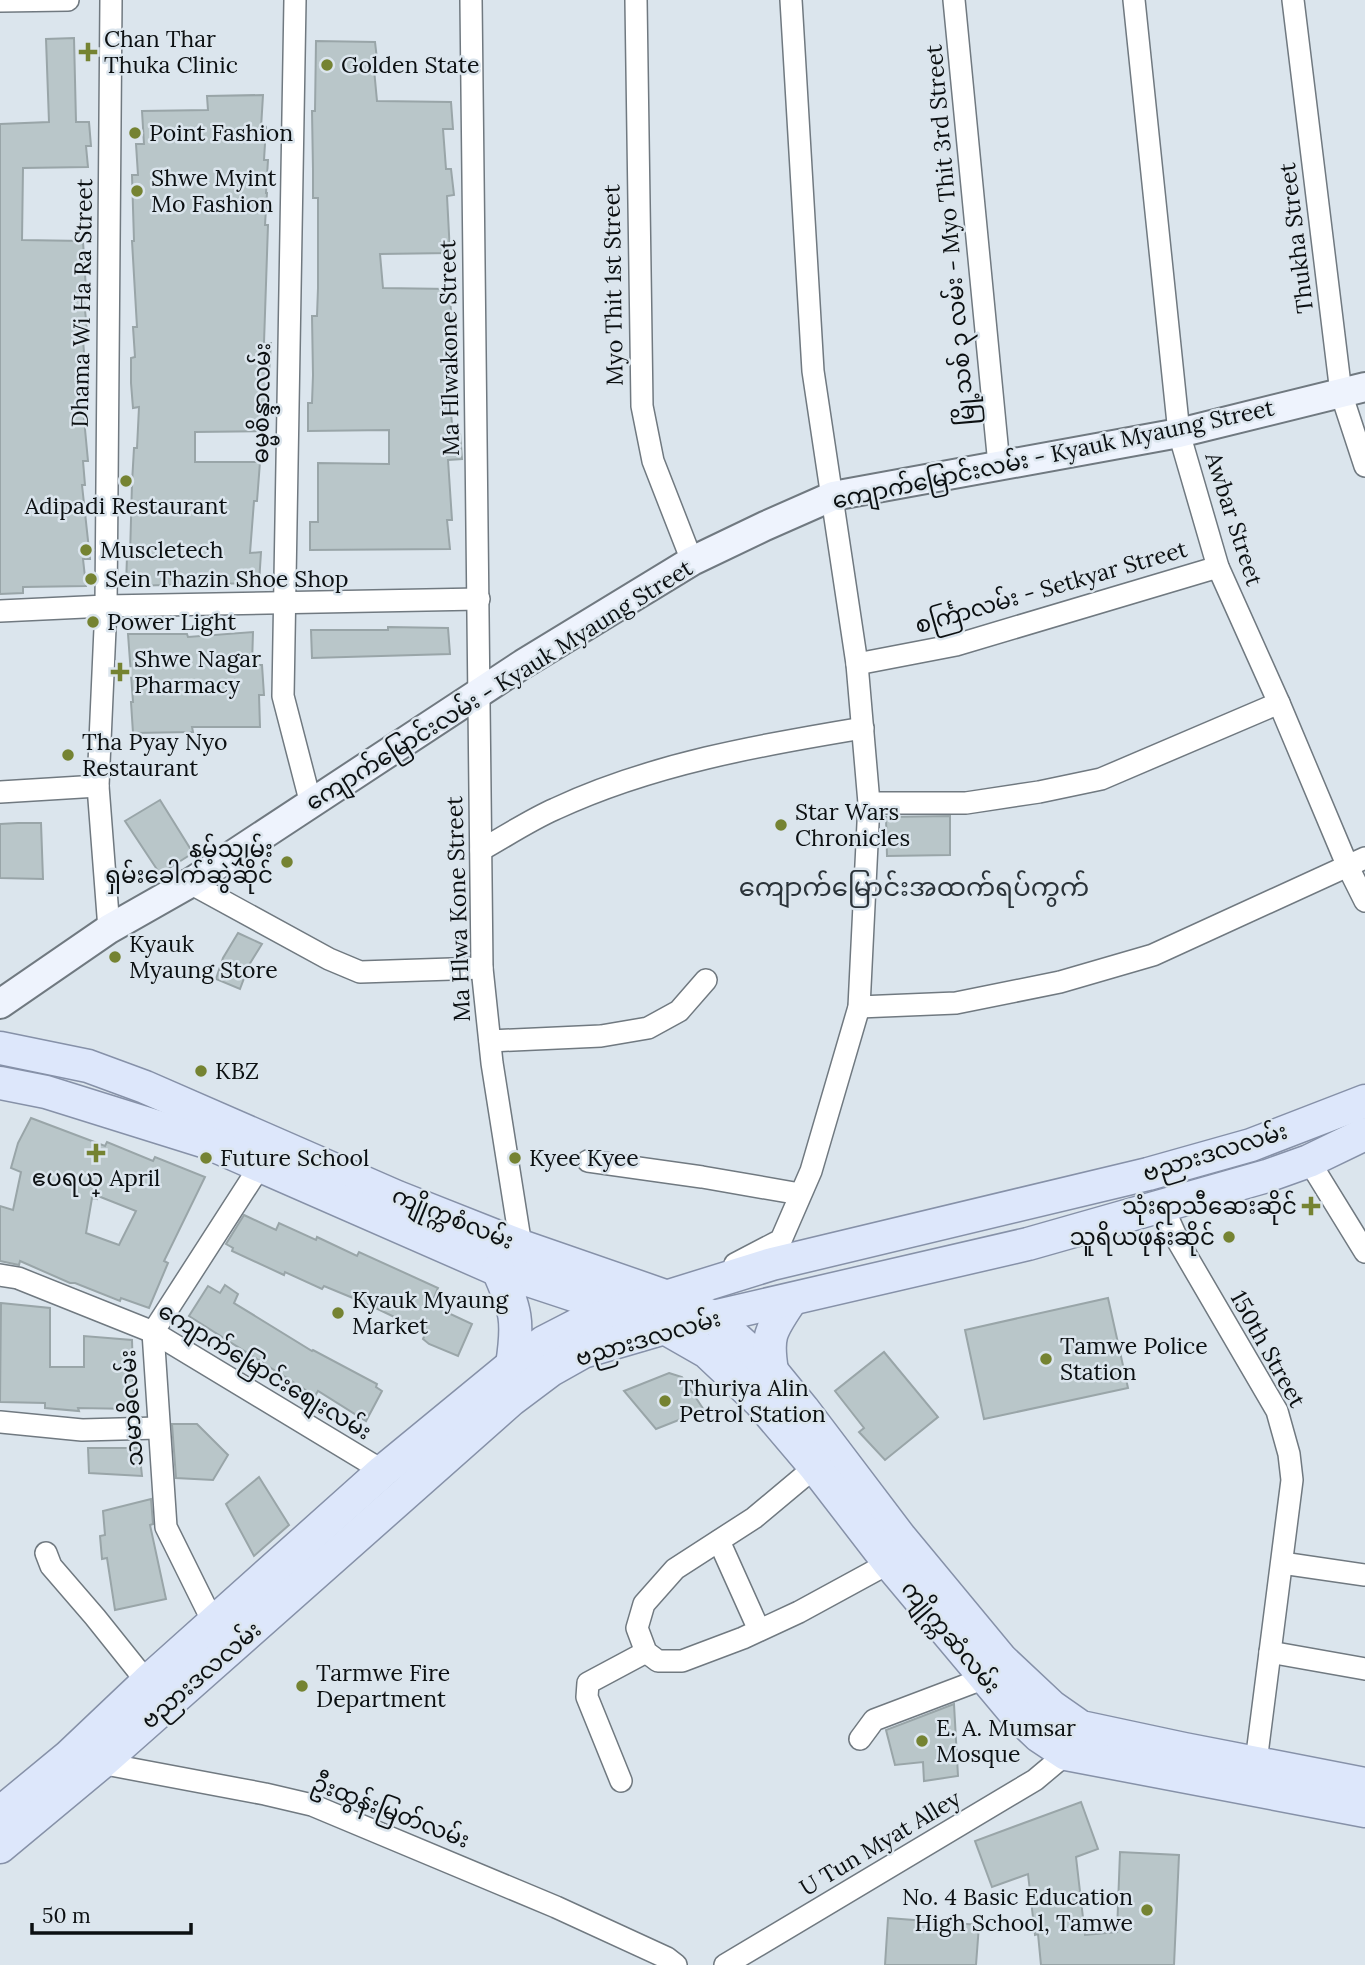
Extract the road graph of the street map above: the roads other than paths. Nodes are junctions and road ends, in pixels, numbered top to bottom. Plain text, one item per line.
1 (68, 0) edge
2 (111, 0) edge
3 (295, 0) edge
4 (471, 0) edge
5 (636, 0) edge
6 (790, 0) edge
7 (954, 0) edge
8 (1134, 0) edge
9 (1293, 0) edge
10 (0, 1) edge
11 (1353, 390) edge
12 (1179, 433) junction
13 (999, 465) junction
14 (1365, 466) edge
15 (833, 496) junction
16 (692, 561) junction
17 (1217, 567) junction
18 (479, 599) junction
19 (283, 604) junction
20 (106, 606) junction
21 (0, 611) edge
22 (857, 664) junction
23 (478, 695) junction
24 (1279, 703) junction
25 (863, 729) junction
26 (98, 786) junction
27 (0, 792) edge
28 (869, 803) junction
29 (311, 804) junction
30 (481, 850) junction
31 (1356, 862) edge
32 (190, 883) junction
33 (1365, 901) edge
34 (109, 929) junction
35 (482, 968) junction
36 (706, 980) dead end
37 (0, 1004) edge
38 (859, 1007) junction
39 (489, 1041) junction
40 (0, 1048) edge
41 (0, 1083) edge
42 (1365, 1101) edge
43 (1365, 1134) edge
44 (588, 1161) dead end
45 (1309, 1161) junction
46 (260, 1166) junction
47 (800, 1194) junction
48 (1162, 1205) junction
49 (521, 1245) junction
50 (1365, 1252) edge
51 (498, 1270) junction
52 (0, 1275) edge
53 (664, 1296) junction
54 (791, 1300) junction
55 (622, 1311) junction
56 (713, 1317) junction
57 (665, 1328) junction
58 (153, 1332) junction
59 (512, 1365) junction
60 (772, 1371) junction
61 (731, 1372) joint
62 (0, 1422) edge
63 (158, 1428) junction
64 (815, 1467) junction
65 (372, 1481) junction
66 (382, 1515) junction
67 (719, 1541) junction
68 (46, 1553) dead end
69 (889, 1563) junction
70 (1282, 1563) junction
71 (1365, 1575) edge
72 (760, 1630) junction
73 (224, 1634) junction
74 (646, 1652) junction
75 (1270, 1652) junction
76 (1365, 1670) edge
77 (985, 1678) junction
78 (147, 1682) junction
79 (1081, 1727) junction
80 (860, 1739) dead end
81 (1066, 1754) junction
82 (69, 1756) junction
83 (1256, 1762) junction
84 (101, 1763) junction
85 (621, 1781) dead end
86 (1365, 1784) edge
87 (1365, 1811) edge
88 (0, 1813) edge
89 (0, 1847) edge
90 (676, 1965) edge
91 (725, 1965) edge

1 - 10 street
2 - 20 street, Dhama Wi Ha Ra Street
3 - 19 street, ဓမ္မစိန္ဒာလမ်း
4 - 18 street, Ma Hlwakone Street
5 - 16 street, Myo Thit 1st Street
6 - 15 street
7 - 13 street, မြို့သစ် ၃ လမ်း - Myo Thit 3rd Street
8 - 12 street, Awbar Street
9 - 11 street, Thukha Street
11 - 12 street, ကျောက်မြောင်းလမ်း - Kyauk Myaung Street
11 - 14 street, Thukha Street
12 - 13 street, ကျောက်မြောင်းလမ်း - Kyauk Myaung Street
12 - 17 street, Awbar Street
13 - 15 street, ကျောက်မြောင်းလမ်း - Kyauk Myaung Street
15 - 16 street, ကျောက်မြောင်းလမ်း - Kyauk Myaung Street
15 - 22 street
16 - 23 street, ကျောက်မြောင်းလမ်း - Kyauk Myaung Street
17 - 22 street, စင်္ကြာလမ်း - Setkyar Street
17 - 24 street, Awbar Street
18 - 19 street
18 - 23 street, Ma Hlwakone Street
19 - 20 street
19 - 29 street, ဓမ္မစိန္ဒာလမ်း
20 - 21 street
20 - 26 street, Dhama Wi Ha Ra Street
22 - 25 street
23 - 29 street, ကျောက်မြောင်းလမ်း - Kyauk Myaung Street
23 - 30 street, Ma Hlwa Kone Street
24 - 28 street
24 - 31 street, Awbar Street
25 - 28 street
25 - 30 street
26 - 27 street
26 - 34 street, Dhama Wi Ha Ra Street
28 - 38 street
29 - 32 street, ကျောက်မြောင်းလမ်း - Kyauk Myaung Street
30 - 35 street, Ma Hlwa Kone Street
31 - 33 street, Awbar Street
31 - 38 street
32 - 34 street, ကျောက်မြောင်းလမ်း - Kyauk Myaung Street
32 - 35 street
34 - 37 street, ကျောက်မြောင်းလမ်း - Kyauk Myaung Street
35 - 39 street, Ma Hlwa Kone Street
36 - 39 street
38 - 47 street
39 - 49 street, Ma Hlwa Kone Street
40 - 49 main road, ကျိုက္ကစံလမ်း
41 - 46 main road, ကျိုက္ကစံလမ်း
42 - 53 main road, ဗညားဒလလမ်း
43 - 45 main road, ဗညားဒလလမ်း
44 - 47 street
45 - 48 main road, ဗညားဒလလမ်း
45 - 50 street
46 - 51 main road, ကျိုက္ကစံလမ်း
46 - 58 street, သမာဓိလမ်း
47 - 53 street
48 - 54 main road, ဗညားဒလလမ်း
48 - 70 street, 150th Street
49 - 53 main road, ကျိုက္ကစံလမ်း
51 - 55 main road, ကျိုက္ကစံလမ်း
51 - 59 main road
52 - 58 street, ကျောက်မြောင်းစျေးလမ်း
53 - 55 main road, ဗညားဒလလမ်း
53 - 56 main road, ကျိုက္ကစံလမ်း
54 - 56 main road, ဗညားဒလလမ်း
54 - 60 main road
55 - 57 main road, ကျိုက္ကစံလမ်း
55 - 59 main road, ဗညားဒလလမ်း
56 - 57 main road, ဗညားဒလလမ်း
56 - 60 main road, ကျိုက္ကစံလမ်း
57 - 61 main road, ကျိုက္ကစံလမ်း
57 - 66 main road, ဗညားဒလလမ်း
58 - 63 street, သမာဓိလမ်း
58 - 65 street, ကျောက်မြောင်းစျေးလမ်း
59 - 65 main road, ဗညားဒလလမ်း
60 - 79 main road, ကျိုက္ကဆံလမ်း
61 - 64 main road, ကျိုက္ကဆံလမ်း
62 - 63 street
63 - 73 street, သမာဓိလမ်း
64 - 67 street
64 - 69 main road, ကျိုက္ကဆံလမ်း
65 - 66 main road
65 - 73 main road, ဗညားဒလလမ်း
66 - 73 main road, ဗညားဒလလမ်း
67 - 72 street
67 - 74 street
68 - 78 street
69 - 72 street
69 - 77 main road, ကျိုက္ကဆံလမ်း
70 - 71 street
70 - 75 street, 150th Street
72 - 74 street
73 - 78 main road, ဗညားဒလလမ်း
73 - 84 main road, ဗညားဒလလမ်း
74 - 85 street
75 - 76 street
75 - 83 street, 150th Street
77 - 80 street
77 - 81 main road, ကျိုက္ကဆံလမ်း
78 - 82 main road, ဗညားဒလလမ်း
79 - 81 street, U Tun Myat Alley
79 - 83 main road, ကျိုက္ကဆံလမ်း
81 - 87 main road, ကျိုက္ကဆံလမ်း
81 - 91 street, U Tun Myat Alley
82 - 84 street, ဦးထွန်းမြတ်လမ်း
82 - 88 main road, ဗညားဒလလမ်း
83 - 86 main road, ကျိုက္ကဆံလမ်း
84 - 89 main road, ဗညားဒလလမ်း
84 - 90 street, ဦးထွန်းမြတ်လမ်း

